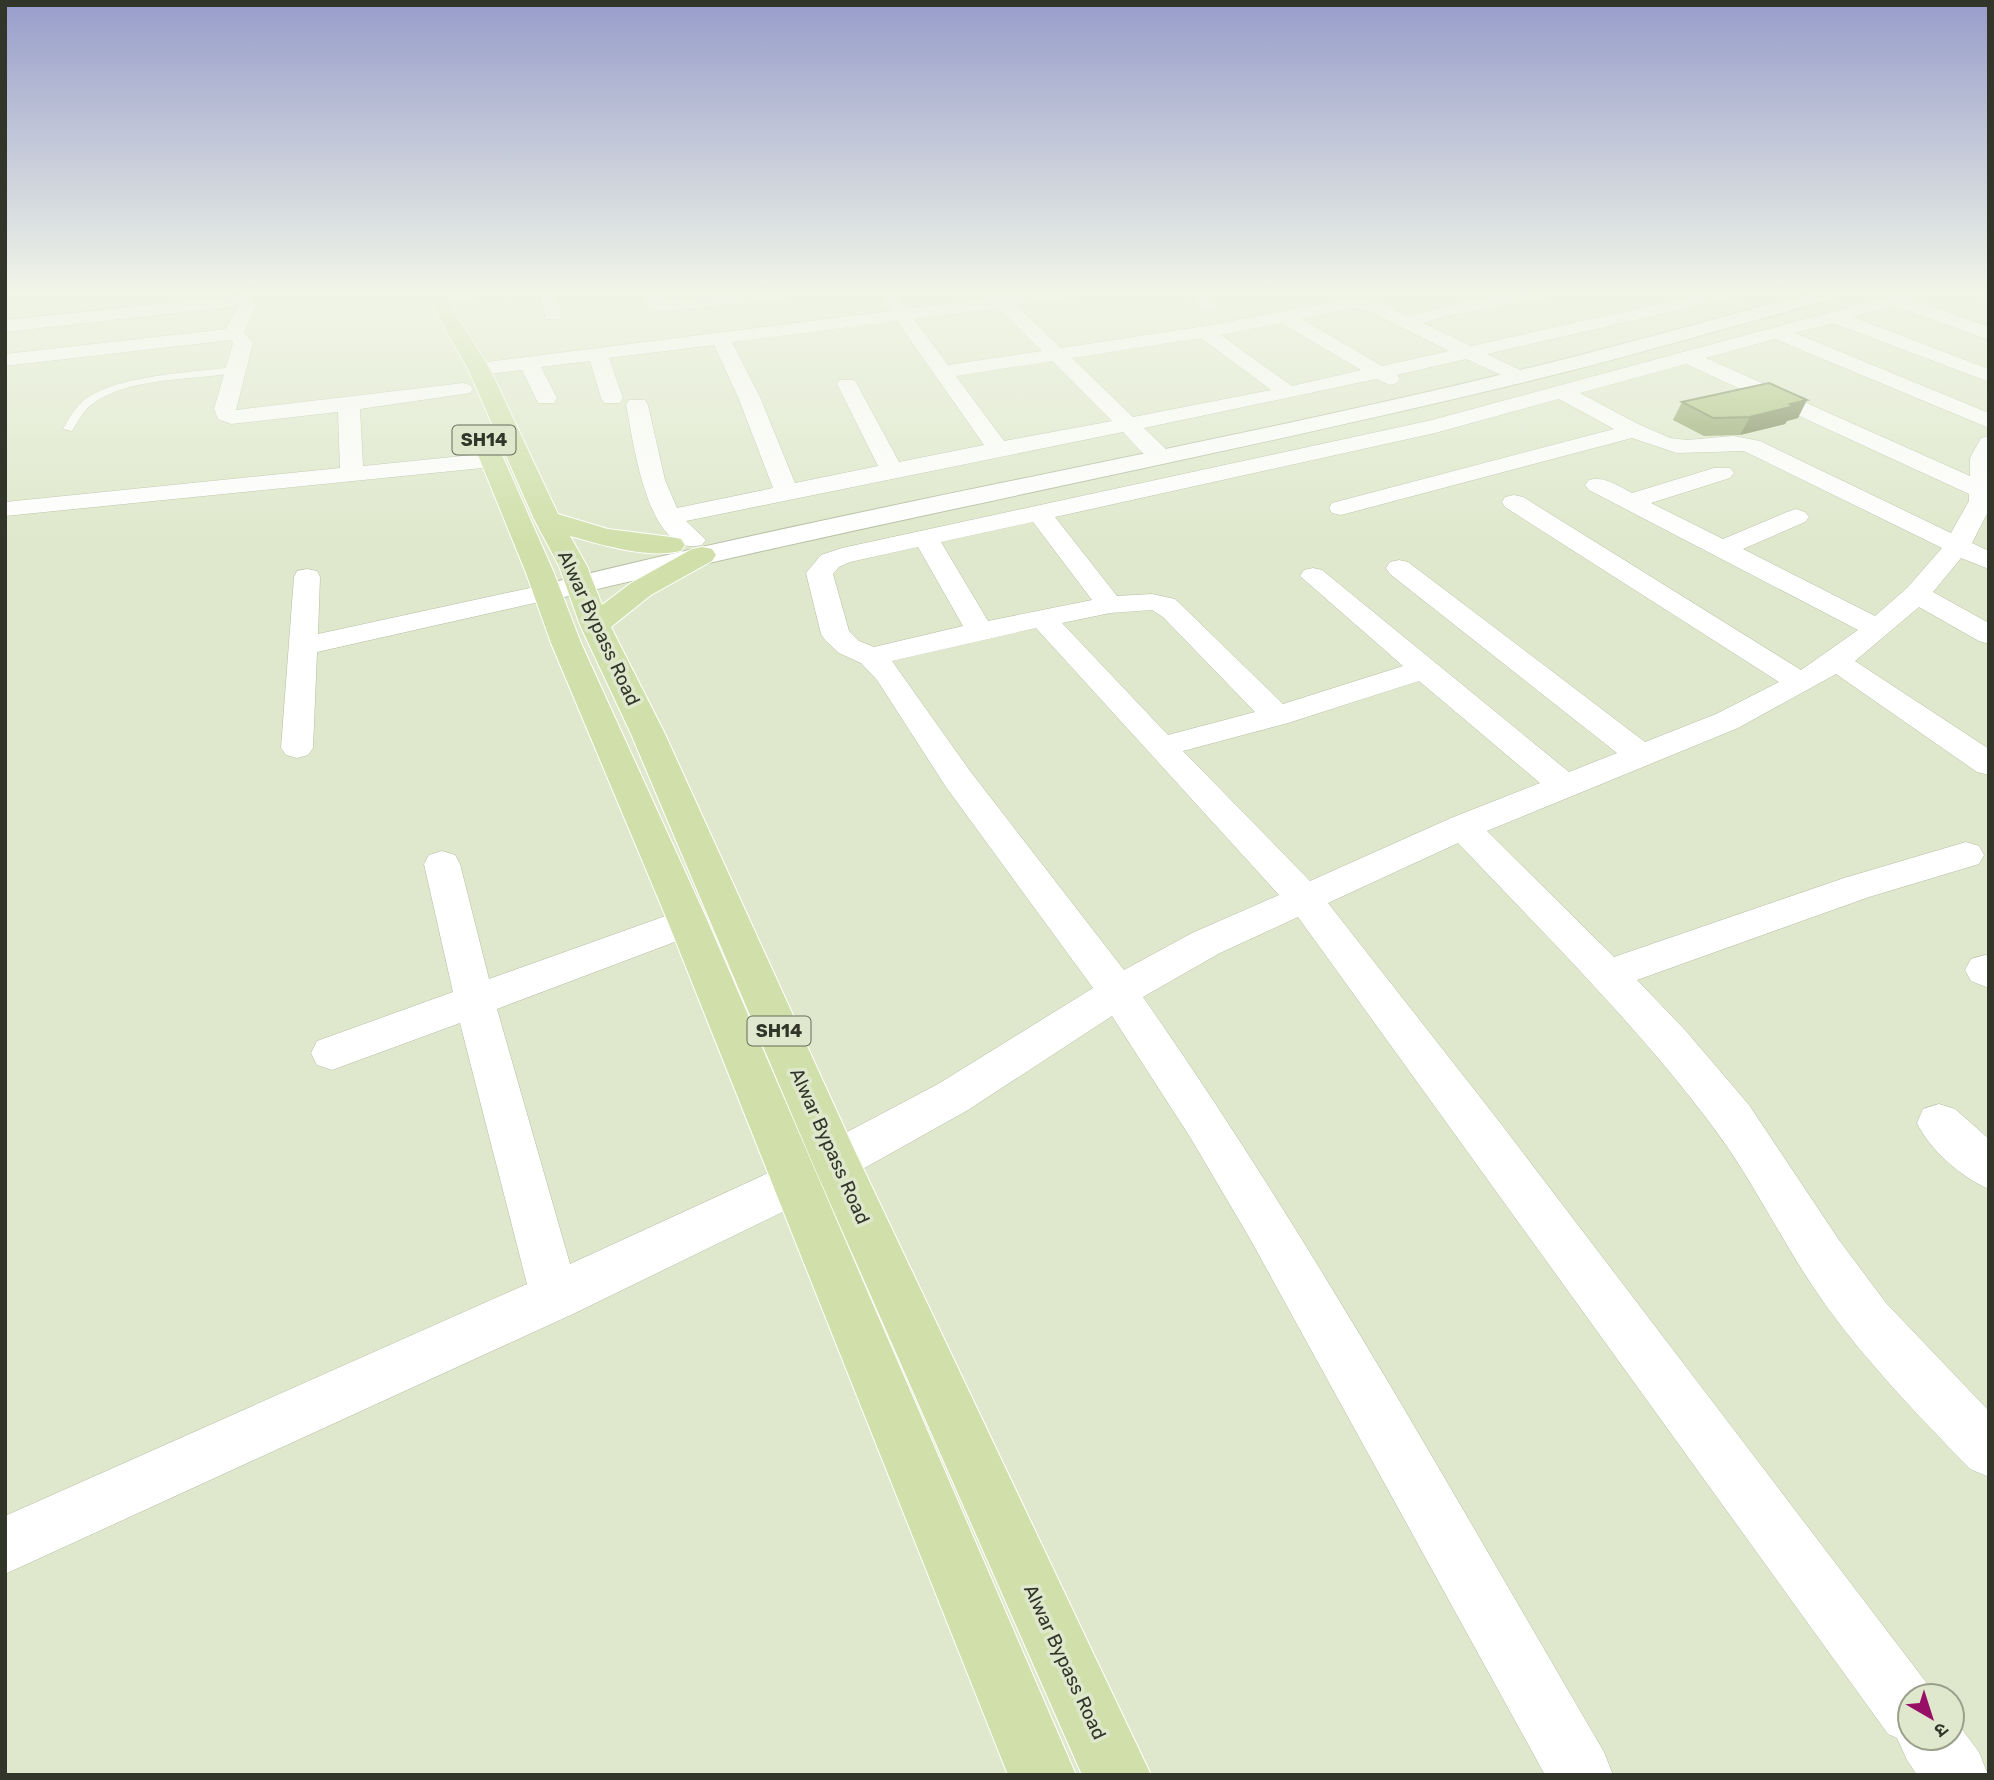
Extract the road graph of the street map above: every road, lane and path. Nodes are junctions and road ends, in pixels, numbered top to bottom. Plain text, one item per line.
1 (200, 375) edge
2 (234, 375) edge
3 (469, 375) edge
4 (485, 375) edge
5 (535, 375) edge
6 (605, 375) edge
7 (738, 375) edge
8 (945, 375) edge
9 (1077, 375) edge
10 (1264, 375) edge
11 (1370, 375) edge
12 (1381, 375) edge
13 (1495, 375) edge
14 (1628, 375) edge
15 (1726, 375) edge
16 (1859, 375) edge
17 (471, 379) junction
18 (847, 384) dead end
19 (1288, 393) junction
20 (1564, 393) junction
21 (1398, 396) junction
22 (546, 398) dead end
23 (612, 398) dead end
24 (349, 405) junction
25 (638, 405) dead end
26 (473, 413) dead end
27 (1823, 420) junction
28 (1128, 426) junction
29 (1796, 428) edge
30 (68, 429) dead end
31 (1637, 430) junction
32 (1445, 433) junction
33 (1770, 435) edge
34 (482, 436) dead end
35 (1988, 441) edge
36 (1743, 443) junction
37 (999, 451) junction
38 (1155, 451) junction
39 (1477, 453) dead end
40 (492, 460) junction
41 (1497, 466) junction
42 (892, 470) junction
43 (352, 473) junction
44 (1722, 473) dead end
45 (1597, 485) dead end
46 (788, 493) junction
47 (1983, 498) edge
48 (1514, 502) dead end
49 (1630, 502) junction
50 (1341, 508) dead end
51 (5, 509) edge
52 (1038, 512) junction
53 (1796, 517) dead end
54 (667, 518) junction
55 (547, 519) junction
56 (926, 538) junction
57 (1956, 545) junction
58 (689, 547) junction
59 (1722, 549) junction
60 (1989, 561) edge
61 (1399, 568) dead end
62 (1313, 576) dead end
63 (307, 577) dead end
64 (560, 579) junction
65 (1917, 594) junction
66 (1110, 605) junction
67 (1043, 619) junction
68 (595, 625) junction
69 (1878, 629) junction
70 (980, 631) junction
71 (1989, 635) edge
72 (303, 646) junction
73 (872, 657) junction
74 (1836, 661) junction
75 (1422, 670) junction
76 (1801, 683) junction
77 (1277, 716) junction
78 (1161, 747) junction
79 (297, 748) dead end
80 (1642, 756) junction
81 (1989, 764) edge
82 (1563, 785) junction
83 (1463, 827) junction
84 (1965, 855) dead end
85 (442, 864) dead end
86 (1303, 897) junction
87 (688, 922) junction
88 (1606, 975) junction
89 (1118, 992) junction
90 (475, 1001) junction
91 (332, 1053) dead end
92 (1939, 1123) dead end
93 (1989, 1168) edge
94 (815, 1172) junction
95 (555, 1297) junction
96 (1989, 1450) edge
97 (5, 1545) edge
98 (1896, 1693) edge
99 (1939, 1752) edge
100 (1042, 1775) edge
101 (1117, 1775) edge
102 (1581, 1775) edge
103 (1956, 1775) edge

1 - 30 lane
2 - 24 street
3 - 17 main road, Alwar Bypass Road / SH14
4 - 17 street
5 - 22 street
6 - 23 street
7 - 46 street
8 - 37 street
9 - 28 street
10 - 19 street
11 - 19 street
12 - 21 street
13 - 21 main road
14 - 20 street
15 - 27 street
16 - 35 street
17 - 24 street
17 - 26 main road, SH14
17 - 55 main road, Alwar Bypass Road / SH14
18 - 42 street
19 - 28 street
20 - 31 street
20 - 32 street
21 - 32 street
21 - 38 main road
24 - 43 street
25 - 54 street
27 - 29 street
27 - 47 street
28 - 37 street
28 - 38 street
31 - 36 street
31 - 41 street
32 - 52 street
33 - 36 street
34 - 40 main road, SH14
35 - 47 street
36 - 57 street
37 - 42 street
38 - 58 main road
39 - 41 street
40 - 43 street
40 - 64 main road, SH14
41 - 50 street
42 - 46 street
43 - 51 street
44 - 49 street
45 - 49 street
46 - 54 street
47 - 57 street
48 - 76 street
49 - 59 street
52 - 56 street
52 - 66 street
53 - 59 street
54 - 58 street
55 - 58 main road
55 - 64 main road, Alwar Bypass Road / SH14
56 - 70 street
56 - 73 street
57 - 60 street
57 - 65 street
58 - 64 main road
58 - 64 main road
58 - 68 main road
59 - 69 street
61 - 80 street
62 - 75 street
63 - 72 street
64 - 68 main road, Alwar Bypass Road / SH14
64 - 72 street
64 - 87 main road, Alwar Bypass Road / SH14
65 - 69 street
65 - 71 street
66 - 67 street
66 - 77 street
67 - 70 street
67 - 78 street
68 - 94 main road, Alwar Bypass Road / SH14
69 - 74 street
70 - 73 street
72 - 79 street
73 - 89 street
74 - 76 street
74 - 81 street
75 - 77 street
75 - 82 street
76 - 80 street
77 - 78 street
78 - 86 street
80 - 82 street
82 - 83 street
83 - 86 street
83 - 88 street
84 - 88 street
85 - 90 street
86 - 89 street
86 - 98 street
87 - 90 street
87 - 94 main road, Alwar Bypass Road / SH14
88 - 96 street
89 - 94 street
89 - 102 street
90 - 91 street
90 - 95 street
92 - 93 street
94 - 95 street
94 - 100 main road, Alwar Bypass Road / SH14
94 - 101 main road, Alwar Bypass Road / SH14
95 - 97 street
99 - 103 street

